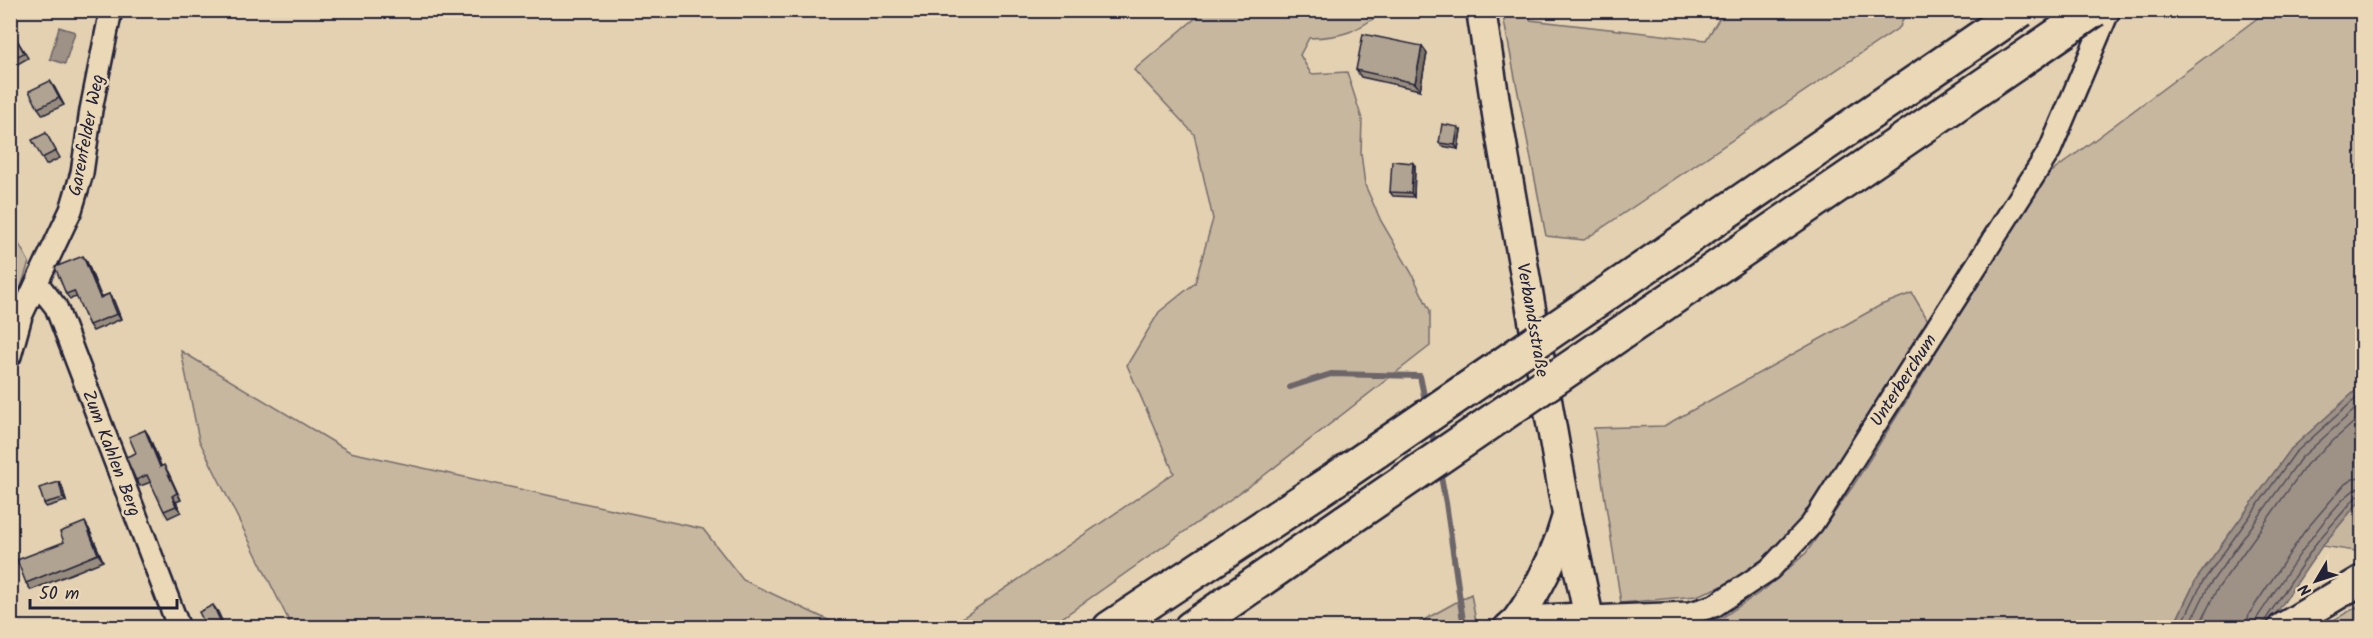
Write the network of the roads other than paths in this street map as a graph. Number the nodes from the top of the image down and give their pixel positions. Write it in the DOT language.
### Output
graph roads {
  1 [pos="111,10"];
  2 [pos="1481,10"];
  3 [pos="2021,10"];
  4 [pos="2094,10"];
  5 [pos="2109,10"];
  6 [pos="37,284"];
  7 [pos="10,356"];
  8 [pos="1567,514"];
  9 [pos="2362,580"];
  10 [pos="1590,622"];
  11 [pos="1512,624"];
  12 [pos="179,627"];
  13 [pos="1110,627"];
  14 [pos="1191,627"];
  15 [pos="2282,627"];
  1 -- 6 [label="street, Garenfelder Weg"];
  2 -- 8 [label="main road, Verbandsstraße"];
  3 -- 13 [label="highway, bridge"];
  4 -- 14 [label="highway, bridge"];
  5 -- 10 [label="street, Unterberchum"];
  6 -- 7 [label="street, Garenfelder Weg"];
  6 -- 12 [label="street, Zum Kahlen Berg"];
  8 -- 10 [label="main road, Verbandsstraße"];
  8 -- 11 [label="main road"];
  9 -- 15 [label="main road"];
  10 -- 11 [label="main road"];
}
